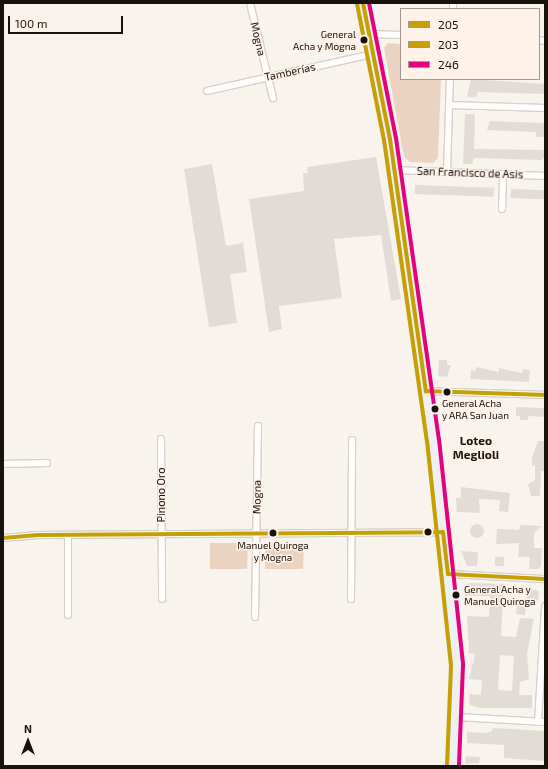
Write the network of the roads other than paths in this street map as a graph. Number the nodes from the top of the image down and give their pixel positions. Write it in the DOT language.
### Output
graph roads {
  1 [pos="250,3"];
  2 [pos="363,3"];
  3 [pos="369,34"];
  4 [pos="400,35"];
  5 [pos="373,54"];
  6 [pos="266,77"];
  7 [pos="450,80"];
  8 [pos="206,90"];
  9 [pos="273,98"];
  10 [pos="449,104"];
  11 [pos="545,108"];
  12 [pos="395,170"];
  13 [pos="447,172"];
  14 [pos="503,174"];
  15 [pos="545,176"];
  16 [pos="502,209"];
  17 [pos="426,391"];
  18 [pos="545,395"];
  19 [pos="258,426"];
  20 [pos="161,439"];
  21 [pos="352,440"];
  22 [pos="47,463"];
  23 [pos="3,464"];
  24 [pos="443,532"];
  25 [pos="351,533"];
  26 [pos="162,534"];
  27 [pos="256,534"];
  28 [pos="68,535"];
  29 [pos="3,538"];
  30 [pos="448,574"];
  31 [pos="545,578"];
  32 [pos="162,599"];
  33 [pos="351,599"];
  34 [pos="545,606"];
  35 [pos="68,615"];
  36 [pos="256,617"];
  37 [pos="457,717"];
  38 [pos="538,722"];
  39 [pos="545,722"];
  40 [pos="453,766"];
  1 -- 6 [label="street, Mogna"];
  2 -- 3 [label="main road"];
  3 -- 4 [label="street"];
  3 -- 5 [label="main road"];
  5 -- 6 [label="street, Tamberías"];
  5 -- 12 [label="main road"];
  6 -- 8 [label="street, Tamberías"];
  6 -- 9 [label="street, Mogna"];
  7 -- 10 [label="street"];
  10 -- 11 [label="street"];
  10 -- 13 [label="street"];
  12 -- 13 [label="street, San Francisco de Asis"];
  12 -- 17 [label="main road"];
  13 -- 14 [label="street, San Francisco de Asis"];
  14 -- 15 [label="street, San Francisco de Asis"];
  14 -- 16 [label="street"];
  17 -- 18 [label="street"];
  17 -- 24 [label="main road"];
  19 -- 27 [label="street, Mogna"];
  20 -- 26 [label="street, Pinono Oro"];
  21 -- 25 [label="street"];
  22 -- 23 [label="street"];
  24 -- 25 [label="street"];
  24 -- 30 [label="main road"];
  25 -- 27 [label="street"];
  25 -- 33 [label="street"];
  26 -- 27 [label="street"];
  26 -- 28 [label="street"];
  26 -- 32 [label="street, Pinono Oro"];
  27 -- 36 [label="street, Mogna"];
  28 -- 29 [label="street"];
  28 -- 35 [label="street"];
  30 -- 31 [label="street"];
  30 -- 37 [label="main road"];
  34 -- 38 [label="street"];
  37 -- 38 [label="street"];
  37 -- 40 [label="main road"];
  38 -- 39 [label="street"];
}
